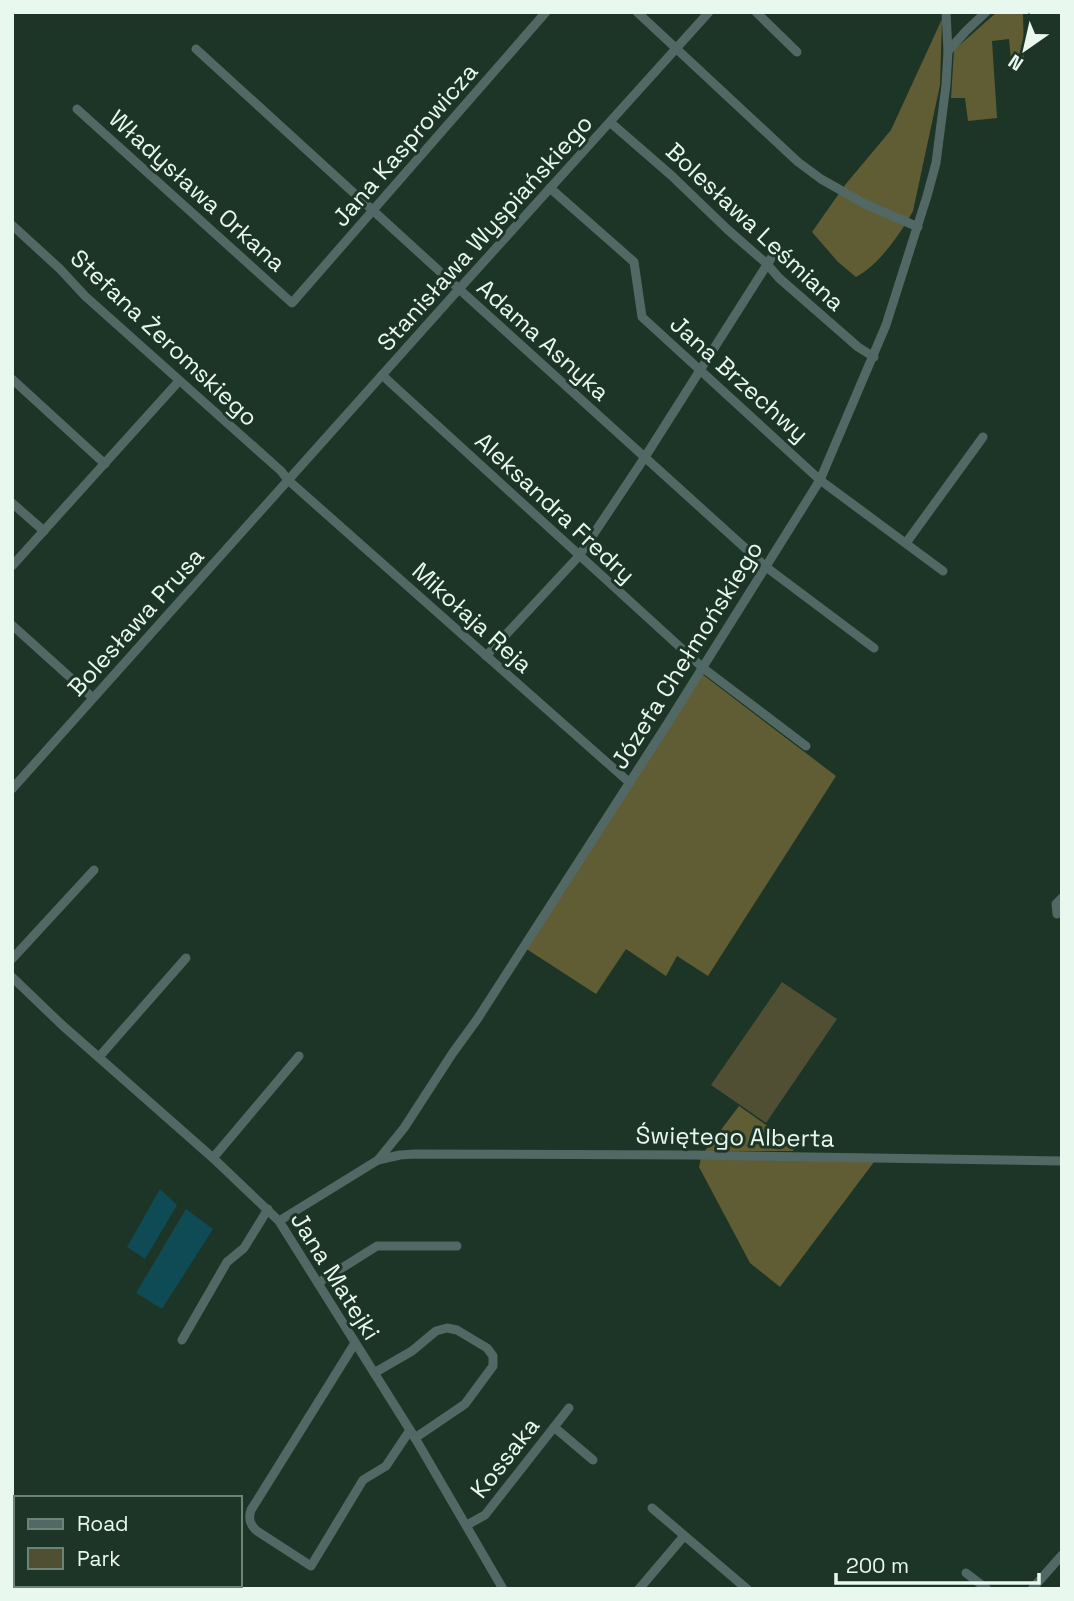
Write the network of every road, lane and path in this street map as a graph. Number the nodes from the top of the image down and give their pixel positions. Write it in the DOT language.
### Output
graph roads {
  1 [pos="546,12"];
  2 [pos="637,12"];
  3 [pos="709,12"];
  4 [pos="756,12"];
  5 [pos="946,12"];
  6 [pos="986,12"];
  7 [pos="676,48"];
  8 [pos="196,49"];
  9 [pos="948,51"];
  10 [pos="797,52"];
  11 [pos="76,109"];
  12 [pos="611,123"];
  13 [pos="550,188"];
  14 [pos="373,211"];
  15 [pos="12,225"];
  16 [pos="918,228"];
  17 [pos="775,252"];
  18 [pos="767,264"];
  19 [pos="459,289"];
  20 [pos="292,303"];
  21 [pos="874,357"];
  22 [pos="700,370"];
  23 [pos="383,375"];
  24 [pos="12,379"];
  25 [pos="180,381"];
  26 [pos="983,437"];
  27 [pos="645,457"];
  28 [pos="105,464"];
  29 [pos="288,480"];
  30 [pos="820,480"];
  31 [pos="12,503"];
  32 [pos="44,531"];
  33 [pos="906,543"];
  34 [pos="579,556"];
  35 [pos="12,566"];
  36 [pos="766,566"];
  37 [pos="943,570"];
  38 [pos="12,625"];
  39 [pos="874,648"];
  40 [pos="486,656"];
  41 [pos="703,668"];
  42 [pos="93,698"];
  43 [pos="806,746"];
  44 [pos="629,783"];
  45 [pos="12,789"];
  46 [pos="94,870"];
  47 [pos="1062,898"];
  48 [pos="1057,914"];
  49 [pos="186,958"];
  50 [pos="12,959"];
  51 [pos="12,977"];
  52 [pos="299,1056"];
  53 [pos="99,1057"];
  54 [pos="397,1136"];
  55 [pos="408,1154"];
  56 [pos="213,1158"];
  57 [pos="378,1160"];
  58 [pos="1062,1161"];
  59 [pos="268,1209"];
  60 [pos="279,1221"];
  61 [pos="457,1246"];
  62 [pos="318,1283"];
  63 [pos="182,1340"];
  64 [pos="355,1343"];
  65 [pos="374,1373"];
  66 [pos="569,1408"];
  67 [pos="555,1427"];
  68 [pos="412,1434"];
  69 [pos="593,1460"];
  70 [pos="652,1508"];
  71 [pos="467,1525"];
  72 [pos="684,1536"];
  73 [pos="1062,1555"];
  74 [pos="966,1573"];
  75 [pos="503,1588"];
  76 [pos="639,1589"];
  77 [pos="747,1589"];
  78 [pos="987,1589"];
  79 [pos="1032,1589"];
  1 -- 14 [label="street, Jana Kasprowicza"];
  2 -- 7 [label="street"];
  3 -- 7 [label="street, Stanisława Wyspiańskiego"];
  4 -- 10 [label="street"];
  5 -- 9 [label="street, Józefa Chełmońskiego"];
  6 -- 9 [label="street"];
  7 -- 12 [label="street, Stanisława Wyspiańskiego"];
  7 -- 16 [label="street"];
  8 -- 14 [label="street, Adama Asnyka"];
  9 -- 16 [label="street, Józefa Chełmońskiego"];
  11 -- 20 [label="street, Władysława Orkana"];
  12 -- 13 [label="street, Stanisława Wyspiańskiego"];
  12 -- 18 [label="street, Bolesława Leśmiana"];
  13 -- 19 [label="street, Stanisława Wyspiańskiego"];
  13 -- 22 [label="street, Jana Brzechwy"];
  14 -- 19 [label="street, Adama Asnyka"];
  14 -- 20 [label="street, Jana Kasprowicza"];
  15 -- 25 [label="street, Stefana Żeromskiego"];
  16 -- 21 [label="street, Józefa Chełmońskiego"];
  17 -- 18 [label="street"];
  18 -- 21 [label="street, Bolesława Leśmiana"];
  18 -- 22 [label="street"];
  19 -- 23 [label="street, Stanisława Wyspiańskiego"];
  19 -- 27 [label="street, Adama Asnyka"];
  21 -- 30 [label="street, Józefa Chełmońskiego"];
  22 -- 27 [label="street"];
  22 -- 30 [label="street, Jana Brzechwy"];
  23 -- 29 [label="street, Stanisława Wyspiańskiego"];
  23 -- 34 [label="street, Aleksandra Fredry"];
  24 -- 28 [label="street"];
  25 -- 28 [label="street"];
  25 -- 29 [label="street, Stefana Żeromskiego"];
  26 -- 33 [label="street"];
  27 -- 34 [label="street"];
  27 -- 36 [label="street, Adama Asnyka"];
  28 -- 32 [label="street"];
  29 -- 40 [label="street, Mikołaja Reja"];
  29 -- 42 [label="street, Bolesława Prusa"];
  30 -- 33 [label="street, Jana Brzechwy"];
  30 -- 36 [label="street, Józefa Chełmońskiego"];
  31 -- 32 [label="street"];
  32 -- 35 [label="street"];
  33 -- 37 [label="street, Jana Brzechwy"];
  34 -- 40 [label="street"];
  34 -- 41 [label="street, Aleksandra Fredry"];
  36 -- 39 [label="street, Adama Asnyka"];
  36 -- 41 [label="street, Józefa Chełmońskiego"];
  38 -- 42 [label="street"];
  40 -- 44 [label="street, Mikołaja Reja"];
  41 -- 43 [label="street, Aleksandra Fredry"];
  41 -- 44 [label="street, Józefa Chełmońskiego"];
  42 -- 45 [label="street, Bolesława Prusa"];
  44 -- 54 [label="street, Józefa Chełmońskiego"];
  46 -- 50 [label="street"];
  47 -- 48 [label="street"];
  49 -- 53 [label="street"];
  51 -- 53 [label="street, Jana Matejki"];
  52 -- 56 [label="street"];
  53 -- 56 [label="street, Jana Matejki"];
  54 -- 55 [label="street"];
  54 -- 57 [label="street, Józefa Chełmońskiego"];
  55 -- 57 [label="street, Świętego Alberta"];
  55 -- 58 [label="street, Świętego Alberta"];
  56 -- 59 [label="street, Jana Matejki"];
  57 -- 60 [label="street, Józefa Chełmońskiego"];
  59 -- 60 [label="street, Jana Matejki"];
  59 -- 63 [label="street"];
  60 -- 62 [label="street, Jana Matejki"];
  61 -- 62 [label="street"];
  62 -- 64 [label="street, Jana Matejki"];
  64 -- 65 [label="street, Jana Matejki"];
  64 -- 68 [label="street"];
  65 -- 68 [label="street, Jana Matejki"];
  65 -- 68 [label="street"];
  66 -- 67 [label="street, Kossaka"];
  67 -- 69 [label="street"];
  67 -- 71 [label="street, Kossaka"];
  68 -- 71 [label="street, Jana Matejki"];
  70 -- 72 [label="street"];
  71 -- 75 [label="street, Jana Matejki"];
  72 -- 76 [label="street"];
  72 -- 77 [label="street"];
  73 -- 79 [label="street"];
  74 -- 78 [label="street"];
}
